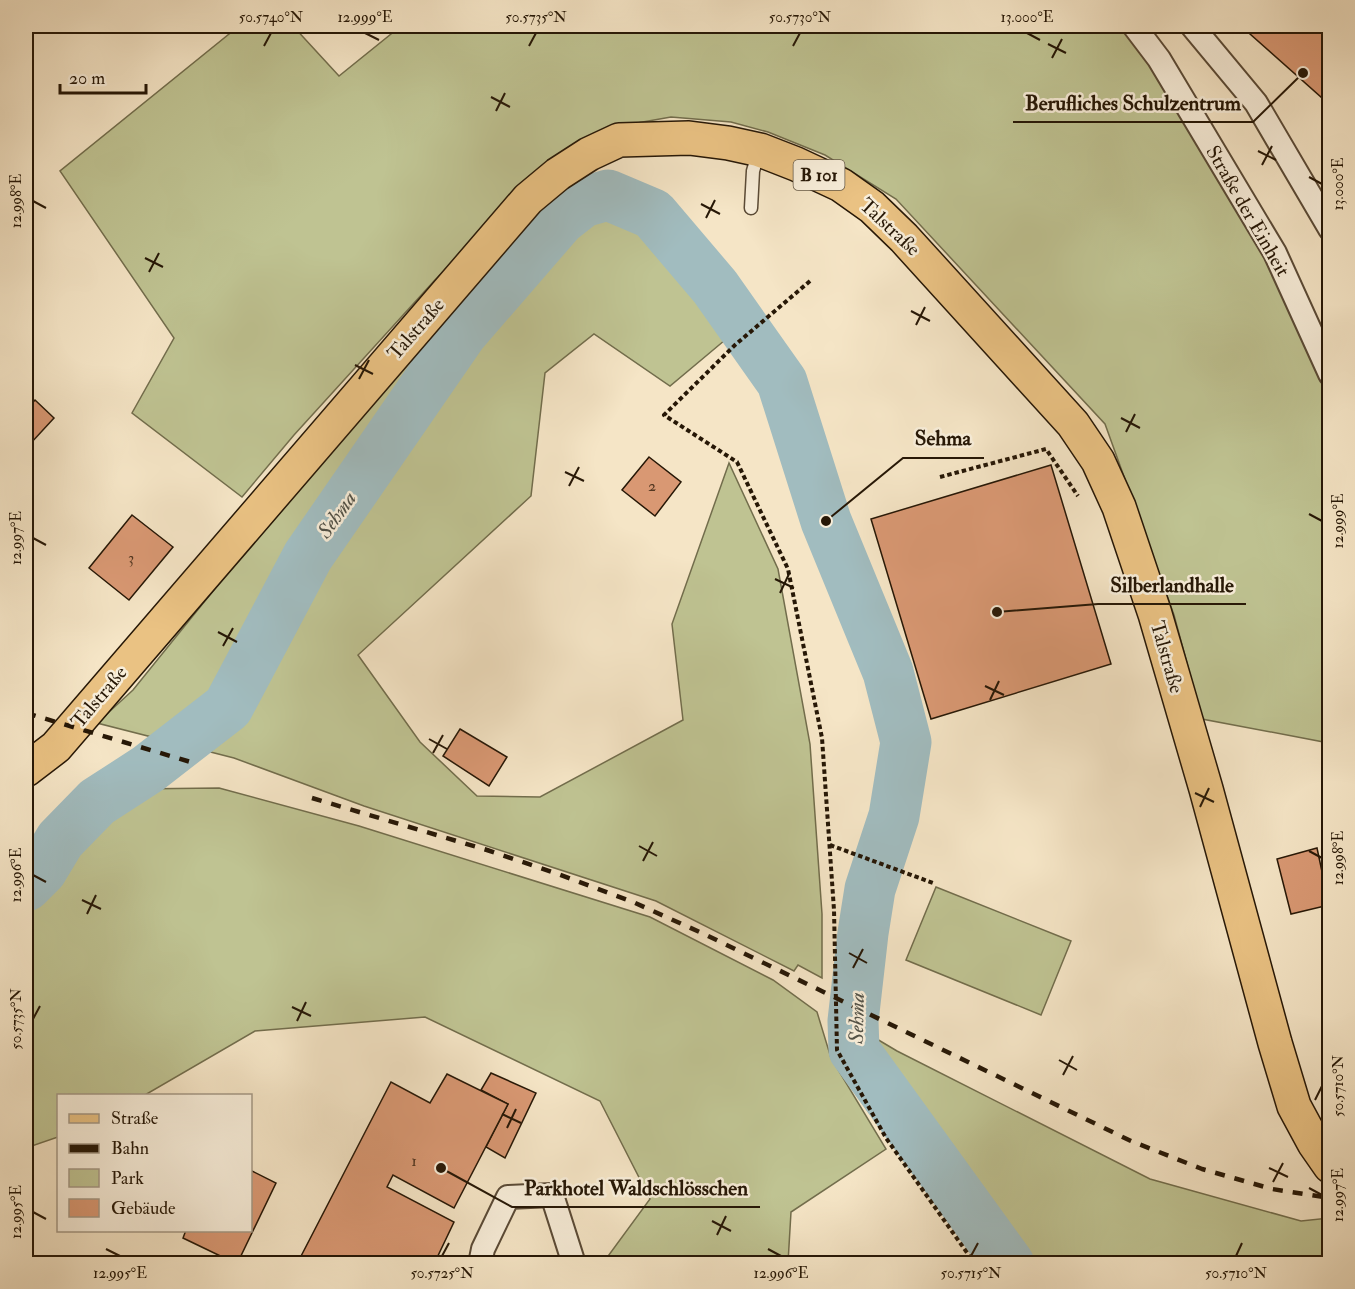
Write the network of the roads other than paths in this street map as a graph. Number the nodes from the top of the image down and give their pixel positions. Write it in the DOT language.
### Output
graph roads {
  1 [pos="1134,26"];
  2 [pos="1192,26"];
  3 [pos="760,150"];
  4 [pos="752,208"];
  5 [pos="1329,229"];
  6 [pos="1329,374"];
  7 [pos="26,770"];
  8 [pos="1329,1166"];
  9 [pos="480,1263"];
  10 [pos="574,1263"];
  1 -- 6 [label="street, Straße der Einheit"];
  2 -- 5 [label="street"];
  3 -- 4 [label="lane"];
  3 -- 7 [label="main road, Talstraße / B 101"];
  3 -- 8 [label="main road, Talstraße / B 101"];
  9 -- 10 [label="street"];
}
